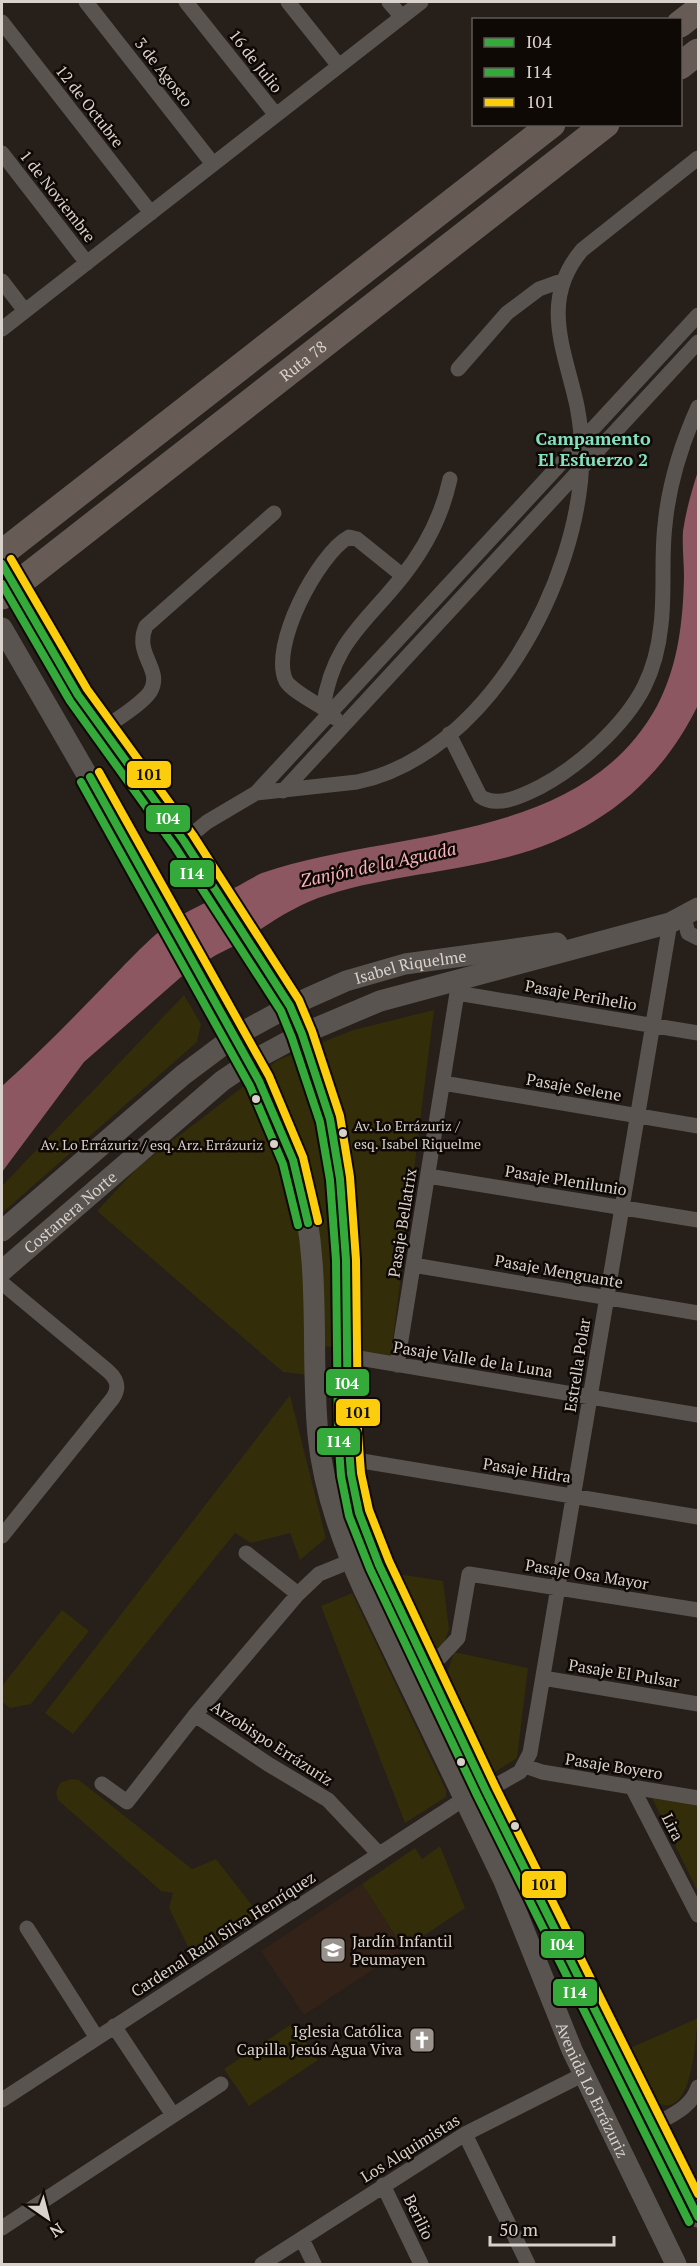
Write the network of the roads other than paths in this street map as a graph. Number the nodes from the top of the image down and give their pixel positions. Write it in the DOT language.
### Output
graph roads {
  1 [pos="86,2"];
  2 [pos="186,2"];
  3 [pos="288,2"];
  4 [pos="389,2"];
  5 [pos="421,2"];
  6 [pos="699,10"];
  7 [pos="402,17"];
  8 [pos="2,22"];
  9 [pos="682,23"];
  10 [pos="699,52"];
  11 [pos="682,65"];
  12 [pos="339,66"];
  13 [pos="276,115"];
  14 [pos="549,126"];
  15 [pos="603,126"];
  16 [pos="2,153"];
  17 [pos="699,158"];
  18 [pos="213,164"];
  19 [pos="150,213"];
  20 [pos="87,262"];
  21 [pos="564,280"];
  22 [pos="2,281"];
  23 [pos="25,311"];
  24 [pos="699,315"];
  25 [pos="2,329"];
  26 [pos="699,342"];
  27 [pos="458,369"];
  28 [pos="699,407"];
  29 [pos="582,442"];
  30 [pos="581,470"];
  31 [pos="450,479"];
  32 [pos="274,513"];
  33 [pos="2,553"];
  34 [pos="2,564"];
  35 [pos="403,576"];
  36 [pos="2,596"];
  37 [pos="2,628"];
  38 [pos="327,711"];
  39 [pos="344,725"];
  40 [pos="102,730"];
  41 [pos="449,734"];
  42 [pos="282,791"];
  43 [pos="256,793"];
  44 [pos="184,841"];
  45 [pos="684,916"];
  46 [pos="699,938"];
  47 [pos="597,942"];
  48 [pos="456,987"];
  49 [pos="290,1006"];
  50 [pos="652,1026"];
  51 [pos="699,1033"];
  52 [pos="302,1034"];
  53 [pos="235,1036"];
  54 [pos="250,1062"];
  55 [pos="443,1083"];
  56 [pos="637,1116"];
  57 [pos="699,1126"];
  58 [pos="428,1176"];
  59 [pos="622,1207"];
  60 [pos="699,1220"];
  61 [pos="2,1231"];
  62 [pos="413,1265"];
  63 [pos="2,1271"];
  64 [pos="2,1283"];
  65 [pos="607,1298"];
  66 [pos="699,1313"];
  67 [pos="347,1356"];
  68 [pos="397,1365"];
  69 [pos="590,1397"];
  70 [pos="699,1415"];
  71 [pos="350,1459"];
  72 [pos="574,1496"];
  73 [pos="699,1517"];
  74 [pos="2,1536"];
  75 [pos="246,1553"];
  76 [pos="351,1561"];
  77 [pos="558,1587"];
  78 [pos="298,1594"];
  79 [pos="699,1610"];
  80 [pos="429,1670"];
  81 [pos="543,1678"];
  82 [pos="699,1704"];
  83 [pos="195,1715"];
  84 [pos="525,1766"];
  85 [pos="102,1784"];
  86 [pos="632,1787"];
  87 [pos="486,1791"];
  88 [pos="699,1798"];
  89 [pos="464,1799"];
  90 [pos="378,1854"];
  91 [pos="699,1915"];
  92 [pos="27,1928"];
  93 [pos="114,2026"];
  94 [pos="97,2038"];
  95 [pos="584,2074"];
  96 [pos="221,2084"];
  97 [pos="699,2087"];
  98 [pos="2,2100"];
  99 [pos="173,2115"];
  100 [pos="654,2125"];
  101 [pos="465,2134"];
  102 [pos="383,2185"];
  103 [pos="699,2217"];
  104 [pos="2,2228"];
  105 [pos="302,2239"];
  106 [pos="262,2265"];
  107 [pos="314,2265"];
  108 [pos="421,2265"];
  109 [pos="528,2265"];
  110 [pos="676,2265"];
  1 -- 18 [label="street, 3 de Agosto"];
  2 -- 13 [label="street, 16 de Julio"];
  3 -- 12 [label="street"];
  4 -- 7 [label="street"];
  5 -- 7 [label="street"];
  6 -- 9 [label="highway"];
  7 -- 12 [label="street"];
  8 -- 19 [label="street, 12 de Octubre"];
  10 -- 11 [label="highway"];
  12 -- 13 [label="street"];
  13 -- 18 [label="street"];
  14 -- 33 [label="highway, Ruta 78"];
  15 -- 36 [label="highway, Ruta 78"];
  16 -- 20 [label="street, 1 de Noviembre"];
  17 -- 21 [label="street"];
  18 -- 19 [label="street"];
  19 -- 20 [label="street"];
  20 -- 23 [label="street"];
  21 -- 27 [label="street"];
  21 -- 29 [label="street"];
  22 -- 23 [label="street"];
  23 -- 25 [label="street"];
  24 -- 29 [label="street"];
  26 -- 30 [label="street"];
  28 -- 41 [label="street"];
  29 -- 30 [label="street"];
  29 -- 38 [label="street"];
  30 -- 39 [label="street"];
  30 -- 41 [label="street"];
  31 -- 35 [label="street"];
  32 -- 40 [label="street"];
  34 -- 40 [label="main road"];
  35 -- 38 [label="street"];
  35 -- 38 [label="street"];
  37 -- 53 [label="main road, Avenida Lo Errázuriz"];
  38 -- 39 [label="street"];
  38 -- 43 [label="street"];
  39 -- 42 [label="street"];
  40 -- 44 [label="main road"];
  41 -- 42 [label="street"];
  42 -- 43 [label="street"];
  43 -- 44 [label="street"];
  44 -- 49 [label="main road"];
  45 -- 46 [label="street"];
  45 -- 47 [label="main road, Isabel Riquelme"];
  45 -- 50 [label="street, Estrella Polar"];
  47 -- 48 [label="main road, Isabel Riquelme"];
  47 -- 49 [label="main road, Isabel Riquelme"];
  48 -- 50 [label="street, Pasaje Perihelio"];
  48 -- 52 [label="main road, Isabel Riquelme"];
  48 -- 55 [label="street, Pasaje Bellatrix"];
  49 -- 52 [label="main road"];
  49 -- 53 [label="main road, Isabel Riquelme"];
  50 -- 51 [label="street, Pasaje Perihelio"];
  50 -- 56 [label="street, Estrella Polar"];
  52 -- 54 [label="main road, Isabel Riquelme"];
  52 -- 67 [label="main road"];
  53 -- 54 [label="main road, Avenida Lo Errázuriz"];
  53 -- 61 [label="main road, Costanera Norte"];
  54 -- 63 [label="main road, Costanera Norte"];
  54 -- 76 [label="main road, Avenida Lo Errázuriz"];
  55 -- 56 [label="street, Pasaje Selene"];
  55 -- 58 [label="street, Pasaje Bellatrix"];
  56 -- 57 [label="street, Pasaje Selene"];
  56 -- 59 [label="street, Estrella Polar"];
  58 -- 59 [label="street, Pasaje Plenilunio"];
  58 -- 62 [label="street, Pasaje Bellatrix"];
  59 -- 60 [label="street, Pasaje Plenilunio"];
  59 -- 65 [label="street, Estrella Polar"];
  62 -- 65 [label="street, Pasaje Menguante"];
  62 -- 68 [label="street, Pasaje Bellatrix"];
  64 -- 74 [label="street"];
  65 -- 66 [label="street, Pasaje Menguante"];
  65 -- 69 [label="street, Estrella Polar"];
  67 -- 68 [label="street, Pasaje Valle de la Luna"];
  67 -- 71 [label="main road"];
  68 -- 69 [label="street, Pasaje Valle de la Luna"];
  69 -- 70 [label="street, Pasaje Valle de la Luna"];
  69 -- 72 [label="street, Estrella Polar"];
  71 -- 72 [label="street, Pasaje Hidra"];
  71 -- 80 [label="main road"];
  72 -- 73 [label="street, Pasaje Hidra"];
  72 -- 77 [label="street, Estrella Polar"];
  75 -- 78 [label="street"];
  76 -- 78 [label="street, Arzobispo Errázuriz"];
  76 -- 89 [label="main road, Avenida Lo Errázuriz"];
  77 -- 79 [label="street, Pasaje Osa Mayor"];
  77 -- 80 [label="street, Pasaje Osa Mayor"];
  77 -- 81 [label="street, Estrella Polar"];
  78 -- 83 [label="street, Arzobispo Errázuriz"];
  80 -- 87 [label="main road"];
  81 -- 82 [label="street, Pasaje El Pulsar"];
  81 -- 84 [label="street, Estrella Polar"];
  83 -- 85 [label="street, Arzobispo Errázuriz"];
  83 -- 90 [label="street, Arzobispo Errázuriz"];
  84 -- 86 [label="street, Pasaje Boyero"];
  84 -- 87 [label="street"];
  86 -- 88 [label="street, Pasaje Boyero"];
  86 -- 91 [label="street, Lira"];
  87 -- 100 [label="main road"];
  89 -- 90 [label="street, Cardenal Raúl Silva Henríquez"];
  89 -- 95 [label="main road, Avenida Lo Errázuriz"];
  90 -- 93 [label="street, Cardenal Raúl Silva Henríquez"];
  92 -- 94 [label="street"];
  93 -- 94 [label="street, Cardenal Raúl Silva Henríquez"];
  93 -- 99 [label="street"];
  94 -- 98 [label="street, Cardenal Raúl Silva Henríquez"];
  95 -- 101 [label="street, Los Alquimistas"];
  95 -- 110 [label="main road, Avenida Lo Errázuriz"];
  96 -- 99 [label="street"];
  97 -- 100 [label="street"];
  99 -- 104 [label="street"];
  100 -- 103 [label="main road"];
  101 -- 102 [label="street, Los Alquimistas"];
  101 -- 109 [label="street"];
  102 -- 105 [label="street, Los Alquimistas"];
  102 -- 108 [label="street, Berilio"];
  105 -- 106 [label="street, Los Alquimistas"];
  105 -- 107 [label="street"];
}
